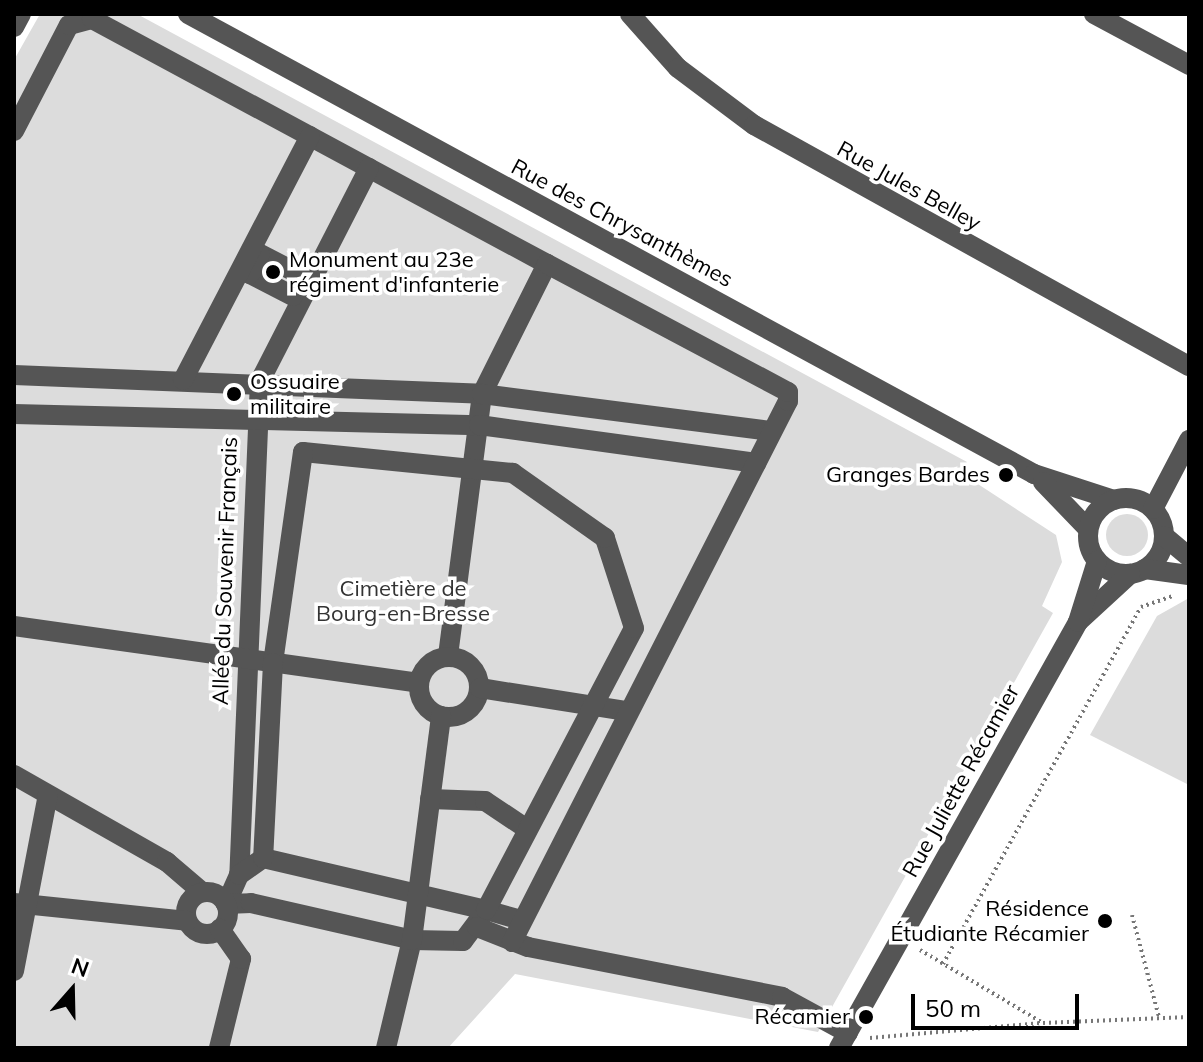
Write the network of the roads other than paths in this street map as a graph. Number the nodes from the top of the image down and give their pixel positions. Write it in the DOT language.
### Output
graph roads {
  1 [pos="21,14"];
  2 [pos="188,14"];
  3 [pos="630,14"];
  4 [pos="1094,14"];
  5 [pos="14,27"];
  6 [pos="1189,65"];
  7 [pos="14,131"];
  8 [pos="310,136"];
  9 [pos="369,168"];
  10 [pos="547,264"];
  11 [pos="1189,366"];
  12 [pos="14,375"];
  13 [pos="183,380"];
  14 [pos="260,381"];
  15 [pos="482,394"];
  16 [pos="14,414"];
  17 [pos="254,416"];
  18 [pos="479,425"];
  19 [pos="772,431"];
  20 [pos="1189,440"];
  21 [pos="756,463"];
  22 [pos="474,466"];
  23 [pos="1034,474"];
  24 [pos="1114,500"];
  25 [pos="1153,509"];
  26 [pos="1088,529"];
  27 [pos="1164,536"];
  28 [pos="1189,557"];
  29 [pos="1097,561"];
  30 [pos="1138,572"];
  31 [pos="1189,575"];
  32 [pos="1078,622"];
  33 [pos="14,626"];
  34 [pos="448,657"];
  35 [pos="246,659"];
  36 [pos="273,663"];
  37 [pos="419,683"];
  38 [pos="480,688"];
  39 [pos="595,704"];
  40 [pos="625,711"];
  41 [pos="441,716"];
  42 [pos="14,775"];
  43 [pos="48,795"];
  44 [pos="430,799"];
  45 [pos="527,829"];
  46 [pos="263,858"];
  47 [pos="239,875"];
  48 [pos="418,891"];
  49 [pos="202,892"];
  50 [pos="20,904"];
  51 [pos="226,904"];
  52 [pos="482,919"];
  53 [pos="522,920"];
  54 [pos="187,921"];
  55 [pos="220,929"];
  56 [pos="412,940"];
  57 [pos="512,942"];
  58 [pos="14,971"];
  59 [pos="843,1040"];
  60 [pos="219,1048"];
  61 [pos="386,1048"];
  1 -- 5 [label="street"];
  2 -- 23 [label="street, Rue des Chrysanthèmes"];
  3 -- 11 [label="street, Rue Jules Belley"];
  4 -- 6 [label="street"];
  7 -- 8 [label="street"];
  8 -- 9 [label="street"];
  8 -- 13 [label="street"];
  9 -- 10 [label="street"];
  9 -- 14 [label="street, Allée du Souvenir Français"];
  10 -- 15 [label="street"];
  10 -- 19 [label="street"];
  12 -- 13 [label="street"];
  13 -- 14 [label="street"];
  14 -- 15 [label="street"];
  14 -- 17 [label="street, Allée du Souvenir Français"];
  15 -- 18 [label="street"];
  15 -- 19 [label="street"];
  16 -- 17 [label="street"];
  17 -- 18 [label="street"];
  17 -- 35 [label="street, Allée du Souvenir Français"];
  18 -- 21 [label="street"];
  18 -- 22 [label="street"];
  19 -- 21 [label="street"];
  20 -- 25 [label="street"];
  21 -- 40 [label="street"];
  22 -- 34 [label="street"];
  22 -- 36 [label="street"];
  22 -- 39 [label="street"];
  23 -- 24 [label="street, Rue des Chrysanthèmes"];
  23 -- 26 [label="street, Rue des Chrysanthèmes"];
  24 -- 25 [label="street"];
  24 -- 26 [label="street"];
  25 -- 27 [label="street"];
  26 -- 29 [label="street"];
  27 -- 28 [label="street"];
  27 -- 30 [label="street"];
  29 -- 30 [label="street"];
  29 -- 32 [label="street, Rue Juliette Récamier"];
  30 -- 31 [label="street"];
  30 -- 32 [label="street, Rue Juliette Récamier"];
  32 -- 59 [label="street, Rue Juliette Récamier"];
  33 -- 35 [label="street"];
  34 -- 37 [label="street"];
  34 -- 38 [label="street"];
  35 -- 36 [label="street"];
  35 -- 47 [label="street, Allée du Souvenir Français"];
  36 -- 37 [label="street"];
  36 -- 46 [label="street"];
  37 -- 41 [label="street"];
  38 -- 39 [label="street"];
  38 -- 41 [label="street"];
  39 -- 40 [label="street"];
  39 -- 45 [label="street"];
  40 -- 53 [label="street"];
  41 -- 44 [label="street"];
  42 -- 43 [label="street"];
  43 -- 49 [label="street"];
  43 -- 50 [label="street"];
  44 -- 45 [label="street"];
  44 -- 48 [label="street"];
  45 -- 52 [label="street"];
  46 -- 47 [label="street"];
  46 -- 48 [label="street"];
  47 -- 51 [label="street, Allée du Souvenir Français"];
  48 -- 52 [label="street"];
  48 -- 56 [label="street"];
  49 -- 51 [label="street"];
  49 -- 54 [label="street"];
  50 -- 54 [label="street"];
  50 -- 58 [label="street"];
  51 -- 55 [label="street"];
  51 -- 56 [label="street"];
  52 -- 53 [label="street"];
  52 -- 56 [label="street"];
  52 -- 57 [label="street"];
  53 -- 57 [label="street"];
  54 -- 55 [label="street"];
  55 -- 60 [label="street"];
  56 -- 61 [label="street"];
  57 -- 59 [label="street"];
}
